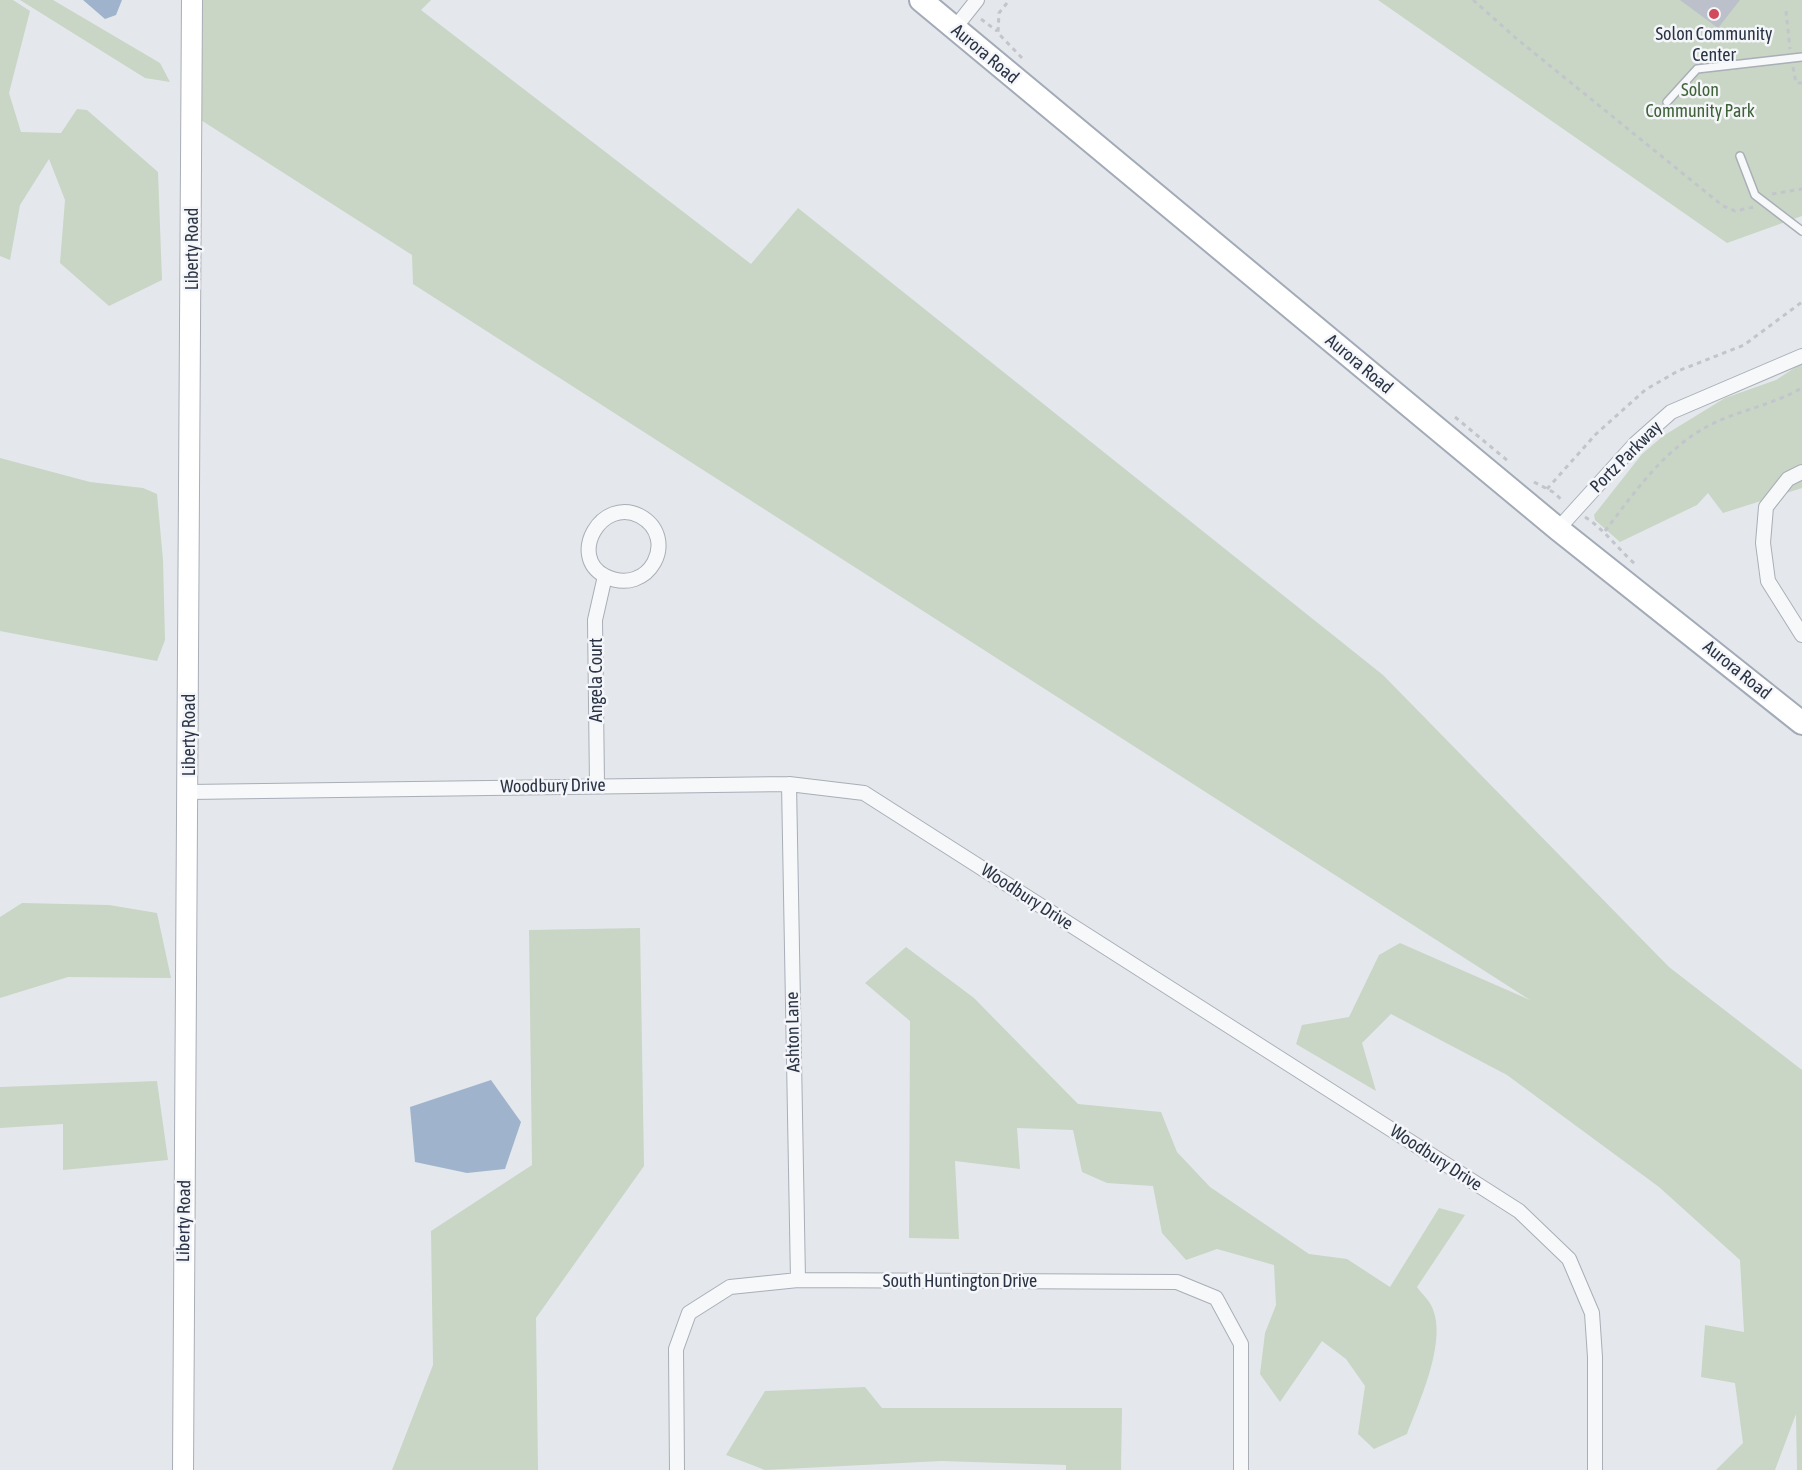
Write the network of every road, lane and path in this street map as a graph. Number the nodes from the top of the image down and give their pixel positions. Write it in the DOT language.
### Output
graph roads {
  1 [pos="192,0"];
  2 [pos="921,0"];
  3 [pos="977,0"];
  4 [pos="1473,0"];
  5 [pos="1785,11"];
  6 [pos="954,29"];
  7 [pos="1790,47"];
  8 [pos="1802,57"];
  9 [pos="1794,71"];
  10 [pos="1802,83"];
  11 [pos="1667,102"];
  12 [pos="1740,156"];
  13 [pos="1802,189"];
  14 [pos="1765,199"];
  15 [pos="1756,206"];
  16 [pos="1802,231"];
  17 [pos="1802,302"];
  18 [pos="1802,356"];
  19 [pos="1802,388"];
  20 [pos="1802,472"];
  21 [pos="1547,489"];
  22 [pos="1598,525"];
  23 [pos="1558,529"];
  24 [pos="605,576"];
  25 [pos="1802,635"];
  26 [pos="1802,723"];
  27 [pos="789,784"];
  28 [pos="597,785"];
  29 [pos="189,792"];
  30 [pos="798,1280"];
  31 [pos="183,1470"];
  32 [pos="677,1470"];
  33 [pos="1241,1470"];
  34 [pos="1595,1470"];
  1 -- 29 [label="street, Liberty Road"];
  2 -- 6 [label="main road, Aurora Road"];
  3 -- 6 [label="street"];
  4 -- 15 [label="path"];
  5 -- 7 [label="path"];
  6 -- 23 [label="main road, Aurora Road"];
  8 -- 11 [label="lane"];
  9 -- 10 [label="path"];
  12 -- 16 [label="lane"];
  13 -- 14 [label="path"];
  17 -- 21 [label="path"];
  18 -- 23 [label="street, Portz Parkway"];
  19 -- 22 [label="path"];
  20 -- 25 [label="street"];
  23 -- 26 [label="main road, Aurora Road"];
  24 -- 24 [label="street"];
  24 -- 28 [label="street, Angela Court"];
  27 -- 28 [label="street, Woodbury Drive"];
  27 -- 30 [label="street, Ashton Lane"];
  27 -- 34 [label="street, Woodbury Drive"];
  28 -- 29 [label="street, Woodbury Drive"];
  29 -- 31 [label="street, Liberty Road"];
  30 -- 32 [label="street, South Huntington Drive"];
  30 -- 33 [label="street, South Huntington Drive"];
}
